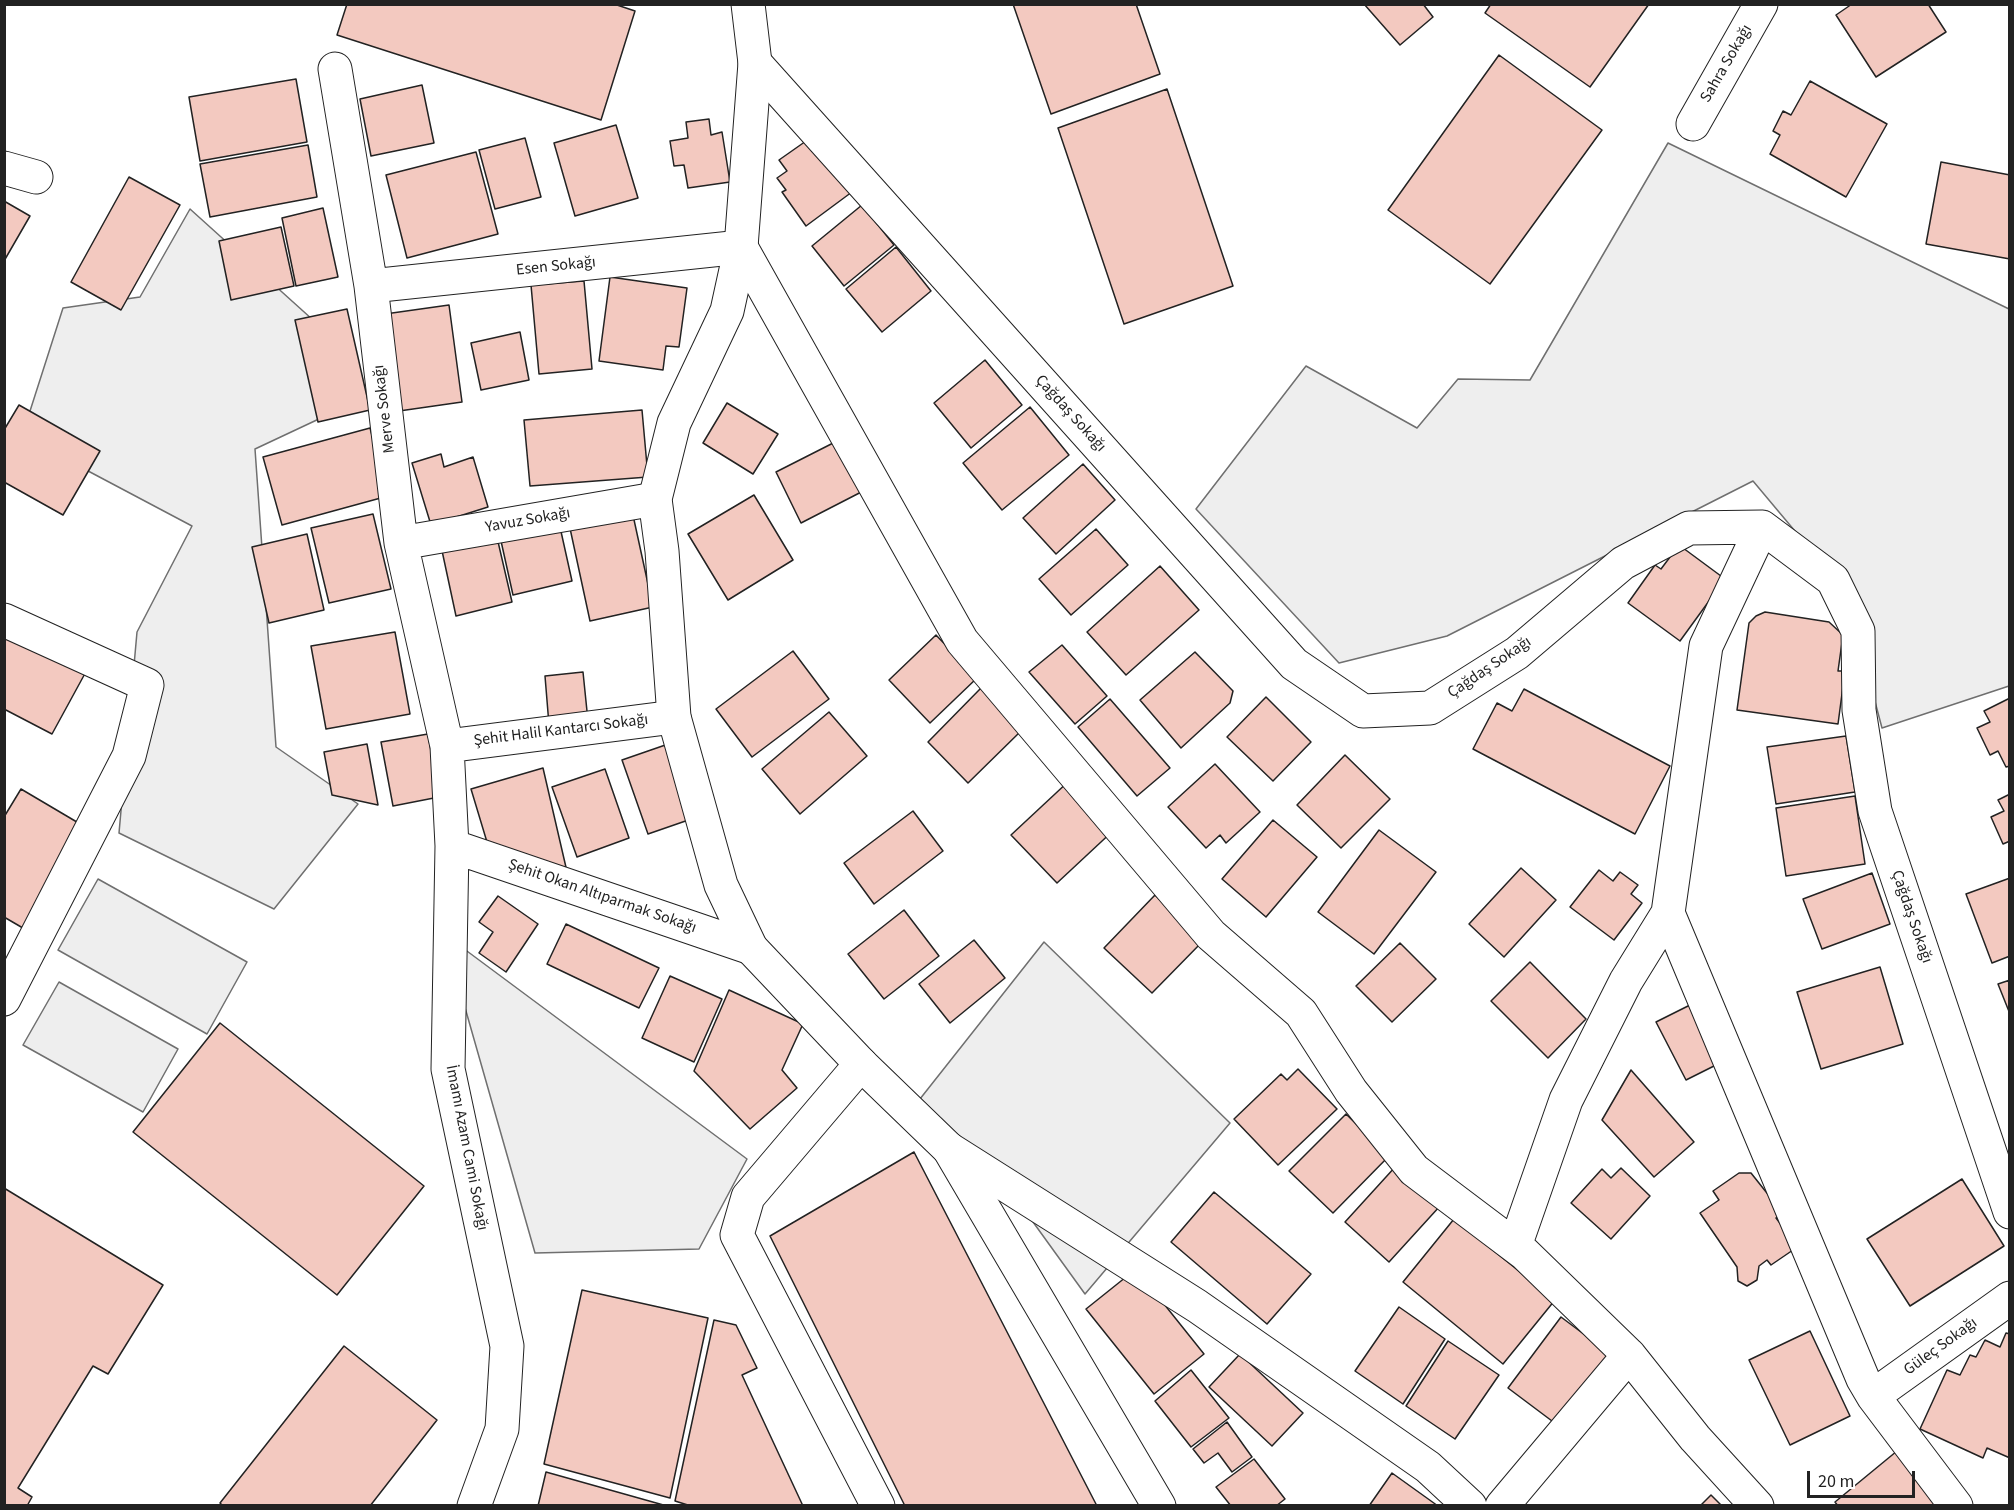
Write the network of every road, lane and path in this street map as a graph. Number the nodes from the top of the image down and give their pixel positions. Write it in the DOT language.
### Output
graph roads {
  1 [pos="748,4"];
  2 [pos="1761,4"];
  3 [pos="755,63"];
  4 [pos="335,69"];
  5 [pos="1693,124"];
  6 [pos="4,168"];
  7 [pos="36,177"];
  8 [pos="741,247"];
  9 [pos="371,286"];
  10 [pos="655,499"];
  11 [pos="1762,527"];
  12 [pos="401,543"];
  13 [pos="4,620"];
  14 [pos="674,717"];
  15 [pos="447,746"];
  16 [pos="452,846"];
  17 [pos="1668,913"];
  18 [pos="752,948"];
  19 [pos="4,999"];
  20 [pos="861,1064"];
  21 [pos="949,1149"];
  22 [pos="2010,1212"];
  23 [pos="1515,1246"];
  24 [pos="2010,1298"];
  25 [pos="1629,1355"];
  26 [pos="1873,1396"];
  27 [pos="474,1506"];
  28 [pos="878,1506"];
  29 [pos="1159,1506"];
  30 [pos="1470,1506"];
  31 [pos="1502,1506"];
  32 [pos="1757,1506"];
  33 [pos="1956,1506"];
  1 -- 3 [label="street"];
  2 -- 5 [label="street, Sahra Sokağı"];
  3 -- 8 [label="street"];
  3 -- 11 [label="street, Çağdaş Sokağı"];
  4 -- 9 [label="street, Merve Sokağı"];
  6 -- 7 [label="street"];
  8 -- 9 [label="street, Esen Sokağı"];
  8 -- 10 [label="street"];
  8 -- 23 [label="street"];
  9 -- 12 [label="street, Merve Sokağı"];
  10 -- 12 [label="street, Yavuz Sokağı"];
  10 -- 14 [label="street"];
  11 -- 17 [label="street"];
  11 -- 22 [label="street, Çağdaş Sokağı"];
  12 -- 15 [label="street, Merve Sokağı"];
  13 -- 19 [label="street"];
  14 -- 15 [label="street, Şehit Halil Kantarcı Sokağı"];
  14 -- 18 [label="street"];
  15 -- 16 [label="street, İmamı Azam Cami Sokağı"];
  16 -- 18 [label="street, Şehit Okan Altıparmak Sokağı"];
  16 -- 27 [label="street, İmamı Azam Cami Sokağı"];
  17 -- 23 [label="street"];
  17 -- 26 [label="street"];
  18 -- 20 [label="street"];
  20 -- 21 [label="street"];
  20 -- 28 [label="street"];
  21 -- 29 [label="street"];
  21 -- 30 [label="street"];
  23 -- 25 [label="street"];
  24 -- 26 [label="street, Güleç Sokağı"];
  25 -- 31 [label="street"];
  25 -- 32 [label="street"];
  26 -- 33 [label="street"];
}
